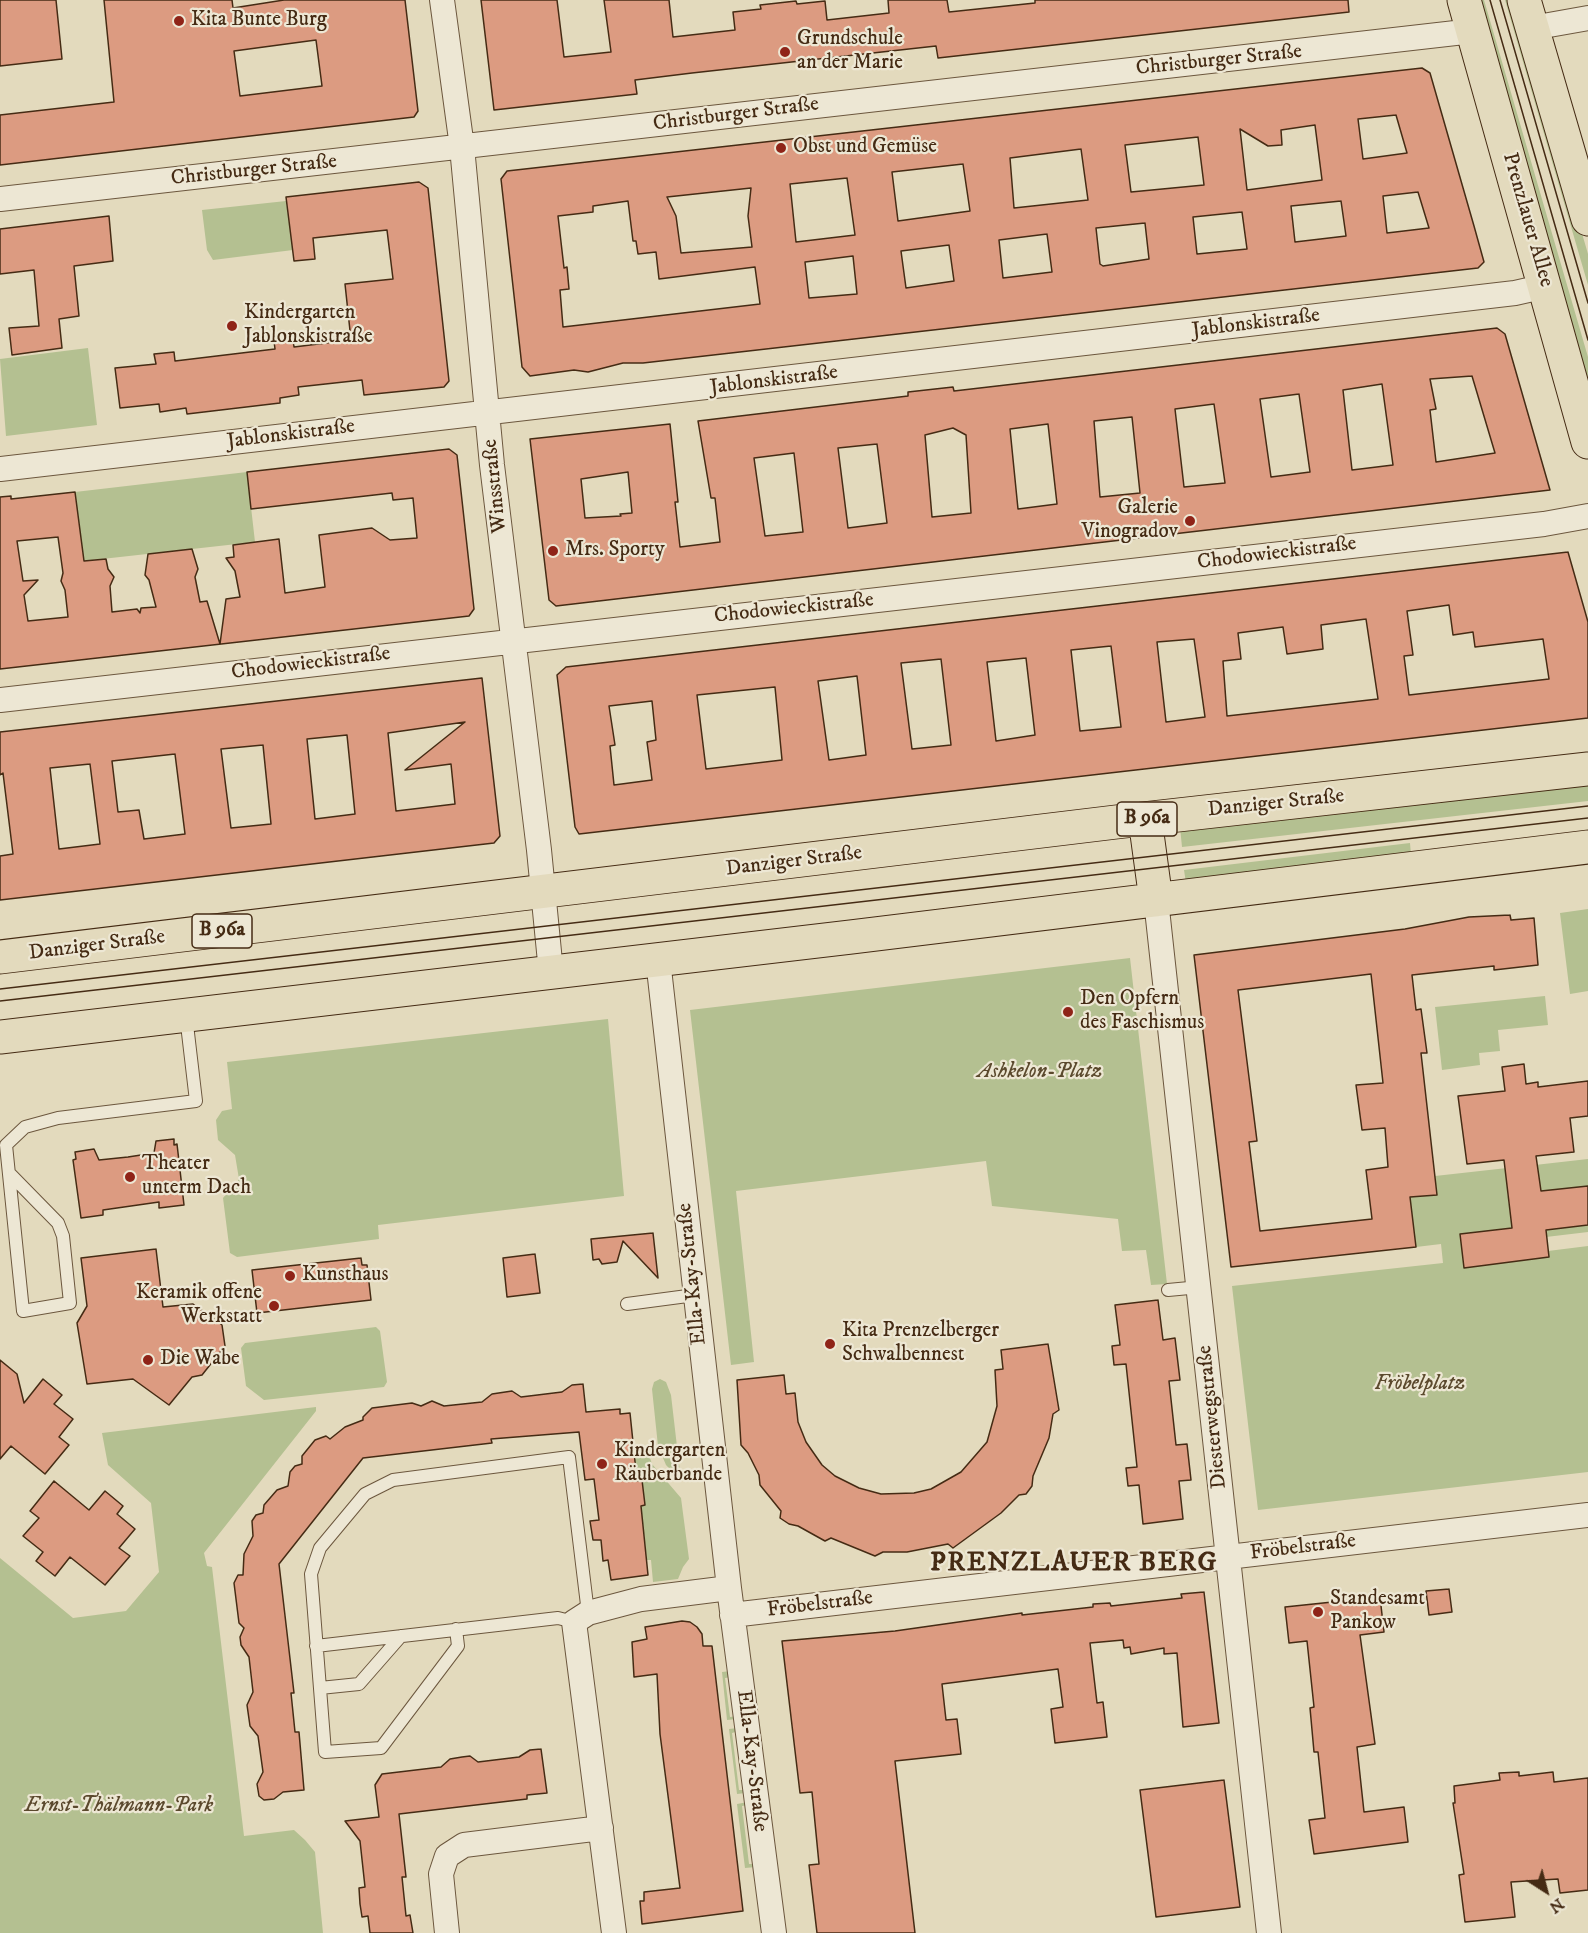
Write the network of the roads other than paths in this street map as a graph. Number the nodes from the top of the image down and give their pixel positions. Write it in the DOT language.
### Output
graph roads {
  1 [pos="442,0"];
  2 [pos="1464,0"];
  3 [pos="1528,14"];
  4 [pos="1588,18"];
  5 [pos="1473,32"];
  6 [pos="462,147"];
  7 [pos="0,199"];
  8 [pos="1588,219"];
  9 [pos="1546,286"];
  10 [pos="489,414"];
  11 [pos="1588,442"];
  12 [pos="0,469"];
  13 [pos="1588,516"];
  14 [pos="513,641"];
  15 [pos="0,700"];
  16 [pos="1588,770"];
  17 [pos="1145,819"];
  18 [pos="1588,847"];
  19 [pos="544,893"];
  20 [pos="1156,900"];
  21 [pos="0,957"];
  22 [pos="658,960"];
  23 [pos="551,972"];
  24 [pos="185,1015"];
  25 [pos="0,1037"];
  26 [pos="10,1174"];
  27 [pos="1200,1287"];
  28 [pos="1168,1290"];
  29 [pos="695,1295"];
  30 [pos="627,1304"];
  31 [pos="1588,1515"];
  32 [pos="1227,1556"];
  33 [pos="729,1588"];
  34 [pos="732,1615"];
  35 [pos="581,1617"];
  36 [pos="456,1629"];
  37 [pos="401,1636"];
  38 [pos="316,1646"];
  39 [pos="320,1688"];
  40 [pos="601,1828"];
  41 [pos="447,1933"];
  42 [pos="614,1933"];
  43 [pos="774,1933"];
  44 [pos="1269,1933"];
  1 -- 6 [label="street, Winsstraße"];
  2 -- 5 [label="main road, Prenzlauer Allee"];
  3 -- 4 [label="street"];
  3 -- 8 [label="main road"];
  5 -- 6 [label="street, Christburger Straße"];
  5 -- 9 [label="main road, Prenzlauer Allee"];
  6 -- 7 [label="street, Christburger Straße"];
  6 -- 10 [label="street, Winsstraße"];
  9 -- 10 [label="street, Jablonskistraße"];
  9 -- 11 [label="main road, Prenzlauer Allee"];
  10 -- 12 [label="street, Jablonskistraße"];
  10 -- 14 [label="street, Winsstraße"];
  13 -- 14 [label="street, Chodowieckistraße"];
  14 -- 15 [label="street, Chodowieckistraße"];
  14 -- 19 [label="street, Winsstraße"];
  16 -- 17 [label="main road, Danziger Straße / B 96a"];
  17 -- 19 [label="main road, Danziger Straße / B 96a"];
  17 -- 20 [label="main road"];
  18 -- 20 [label="main road"];
  19 -- 21 [label="main road, Danziger Straße / B 96a"];
  19 -- 23 [label="street, Winsstraße"];
  20 -- 22 [label="main road"];
  20 -- 27 [label="street, Diesterwegstraße"];
  22 -- 23 [label="main road"];
  22 -- 29 [label="street, Ella-Kay-Straße"];
  23 -- 24 [label="main road"];
  24 -- 25 [label="main road"];
  24 -- 26 [label="lane"];
  26 -- 26 [label="lane"];
  27 -- 28 [label="lane"];
  27 -- 32 [label="street, Diesterwegstraße"];
  29 -- 30 [label="lane"];
  29 -- 33 [label="street, Ella-Kay-Straße"];
  31 -- 32 [label="street, Fröbelstraße"];
  32 -- 34 [label="street, Fröbelstraße"];
  32 -- 44 [label="street, Diesterwegstraße"];
  33 -- 34 [label="street, Ella-Kay-Straße"];
  33 -- 35 [label="street"];
  34 -- 43 [label="street, Ella-Kay-Straße"];
  35 -- 36 [label="lane"];
  35 -- 38 [label="lane"];
  35 -- 40 [label="street"];
  36 -- 37 [label="lane"];
  36 -- 39 [label="lane"];
  37 -- 38 [label="lane"];
  37 -- 39 [label="lane"];
  38 -- 39 [label="lane"];
  40 -- 41 [label="street"];
  40 -- 42 [label="street"];
}
